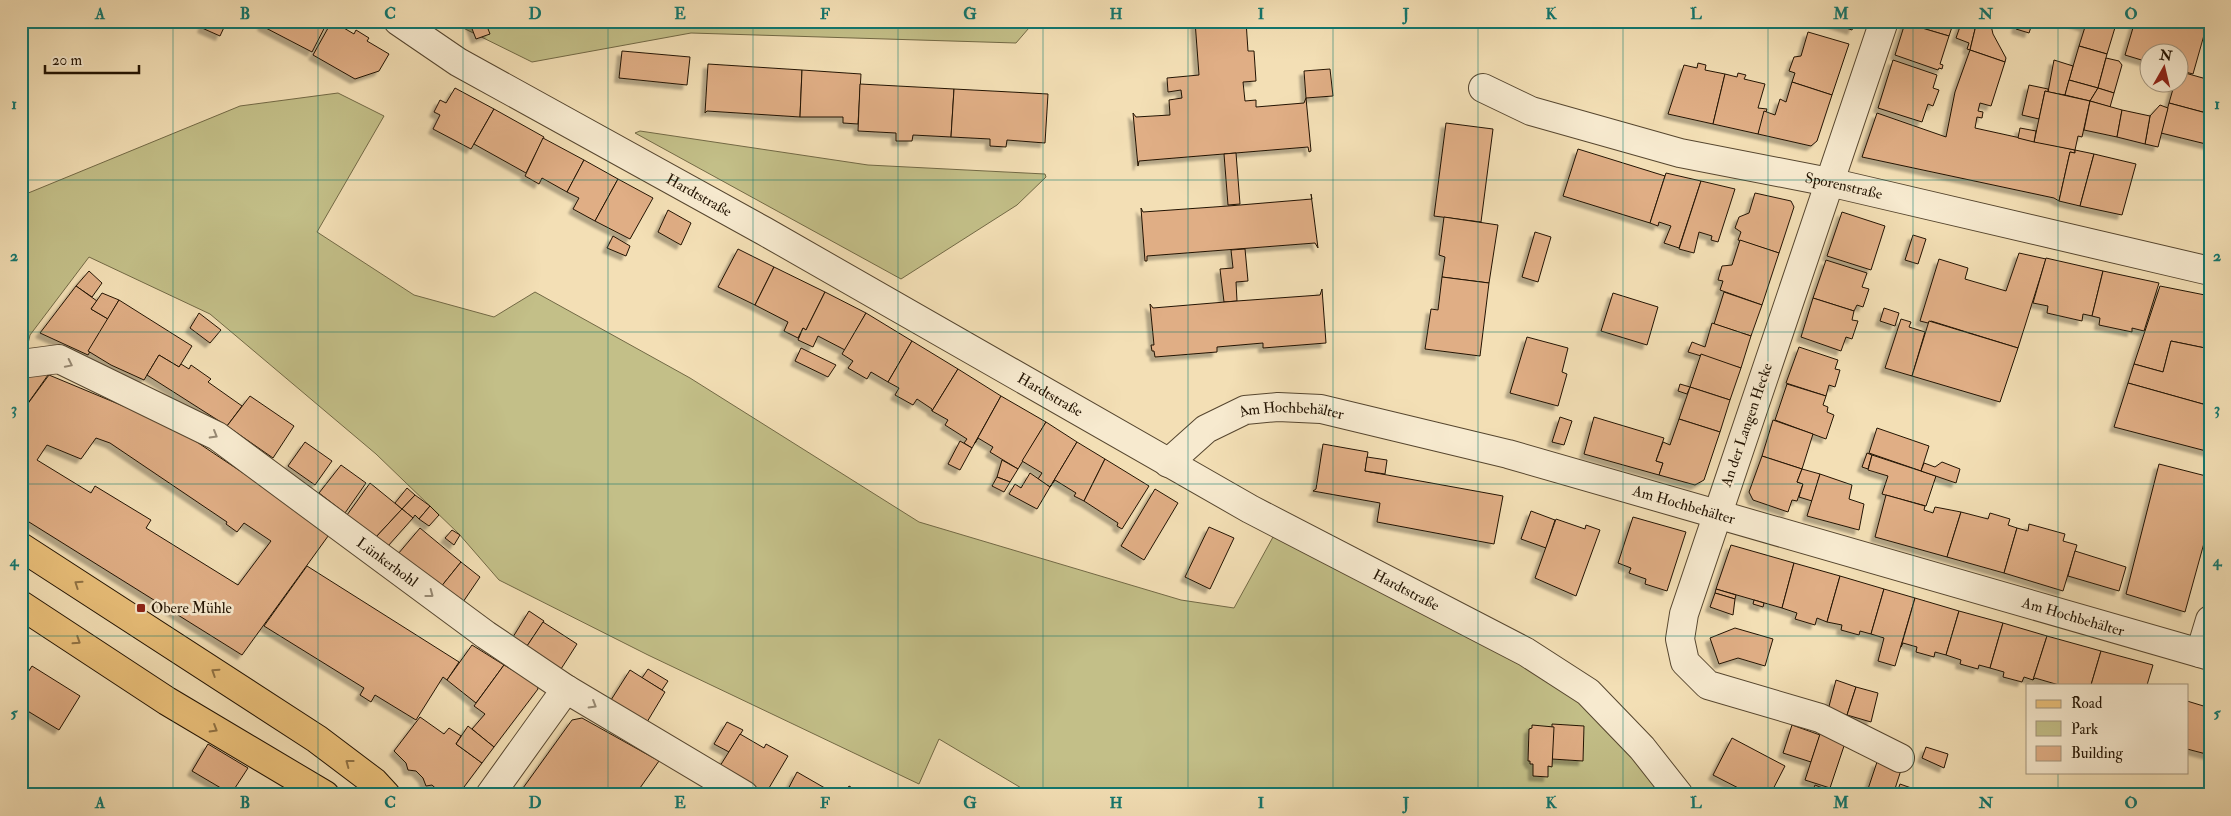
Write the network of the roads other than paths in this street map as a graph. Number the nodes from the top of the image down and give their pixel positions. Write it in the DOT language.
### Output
graph roads {
  1 [pos="398,21"];
  2 [pos="1884,21"];
  3 [pos="1483,88"];
  4 [pos="1829,182"];
  5 [pos="2210,271"];
  6 [pos="21,364"];
  7 [pos="1168,463"];
  8 [pos="1718,514"];
  9 [pos="21,547"];
  10 [pos="21,605"];
  11 [pos="2210,620"];
  12 [pos="2205,655"];
  13 [pos="566,689"];
  14 [pos="1900,758"];
  15 [pos="325,795"];
  16 [pos="386,795"];
  17 [pos="490,795"];
  18 [pos="744,795"];
  19 [pos="1679,795"];
  1 -- 7 [label="street, Hardtstraße"];
  2 -- 4 [label="street, An der Langen Hecke"];
  3 -- 4 [label="street, Sporenstraße"];
  4 -- 5 [label="street, Sporenstraße"];
  4 -- 8 [label="street, An der Langen Hecke"];
  6 -- 13 [label="street, Lünkerhohl, one-way"];
  7 -- 8 [label="street, Am Hochbehälter"];
  7 -- 19 [label="street, Hardtstraße"];
  8 -- 12 [label="street, Am Hochbehälter"];
  8 -- 14 [label="street, An der Langen Hecke"];
  16 -- 9 [label="main road, one-way"];
  10 -- 15 [label="main road, one-way"];
  11 -- 12 [label="street"];
  13 -- 17 [label="street"];
  13 -- 18 [label="street, Lünkerhohl, one-way"];
}
